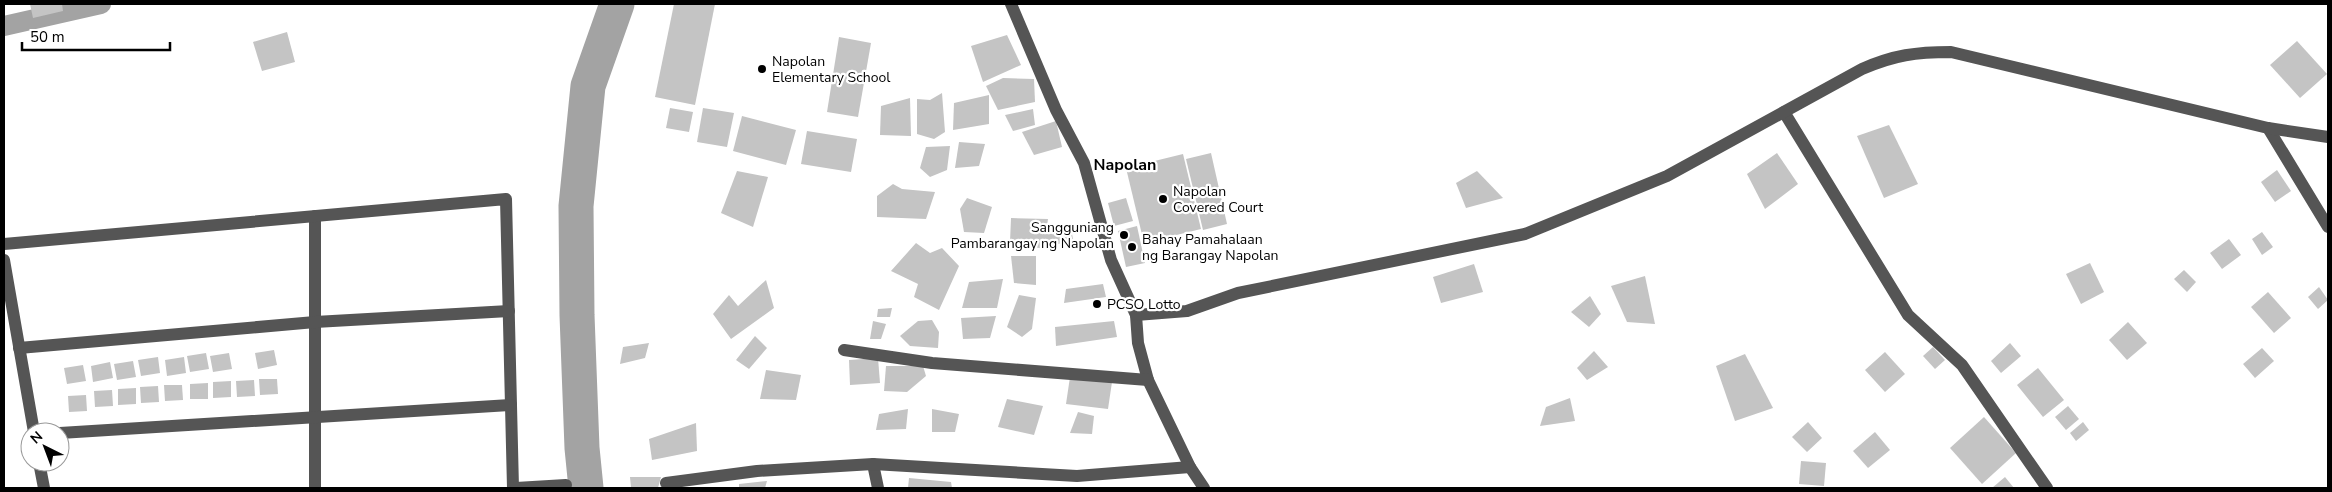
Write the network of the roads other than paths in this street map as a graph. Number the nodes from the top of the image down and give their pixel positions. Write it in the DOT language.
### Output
graph roads {
  1 [pos="1011,4"];
  2 [pos="1784,112"];
  3 [pos="2268,128"];
  4 [pos="2328,137"];
  5 [pos="314,216"];
  6 [pos="2328,227"];
  7 [pos="4,244"];
  8 [pos="4,260"];
  9 [pos="509,311"];
  10 [pos="1136,315"];
  11 [pos="315,322"];
  12 [pos="19,348"];
  13 [pos="844,350"];
  14 [pos="1148,380"];
  15 [pos="512,405"];
  16 [pos="315,417"];
  17 [pos="32,422"];
  18 [pos="70,432"];
  19 [pos="873,464"];
  20 [pos="1190,467"];
  21 [pos="41,472"];
  22 [pos="666,482"];
  23 [pos="1079,482"];
  24 [pos="566,485"];
  25 [pos="44,488"];
  26 [pos="315,488"];
  27 [pos="514,488"];
  28 [pos="878,488"];
  29 [pos="1204,488"];
  30 [pos="2046,488"];
  1 -- 10 [label="street"];
  2 -- 3 [label="street"];
  2 -- 10 [label="street"];
  2 -- 30 [label="street"];
  3 -- 4 [label="street"];
  3 -- 6 [label="street"];
  5 -- 7 [label="street"];
  5 -- 9 [label="street"];
  5 -- 11 [label="street"];
  8 -- 12 [label="street"];
  9 -- 11 [label="street"];
  9 -- 15 [label="street"];
  10 -- 14 [label="street"];
  11 -- 12 [label="street"];
  11 -- 16 [label="street"];
  12 -- 17 [label="street"];
  13 -- 14 [label="street"];
  14 -- 20 [label="street"];
  15 -- 16 [label="street"];
  15 -- 27 [label="street"];
  16 -- 18 [label="street"];
  16 -- 26 [label="street"];
  19 -- 22 [label="street"];
  19 -- 23 [label="street"];
  19 -- 28 [label="street"];
  20 -- 23 [label="street"];
  20 -- 29 [label="street"];
  21 -- 25 [label="street"];
  24 -- 27 [label="street"];
}
